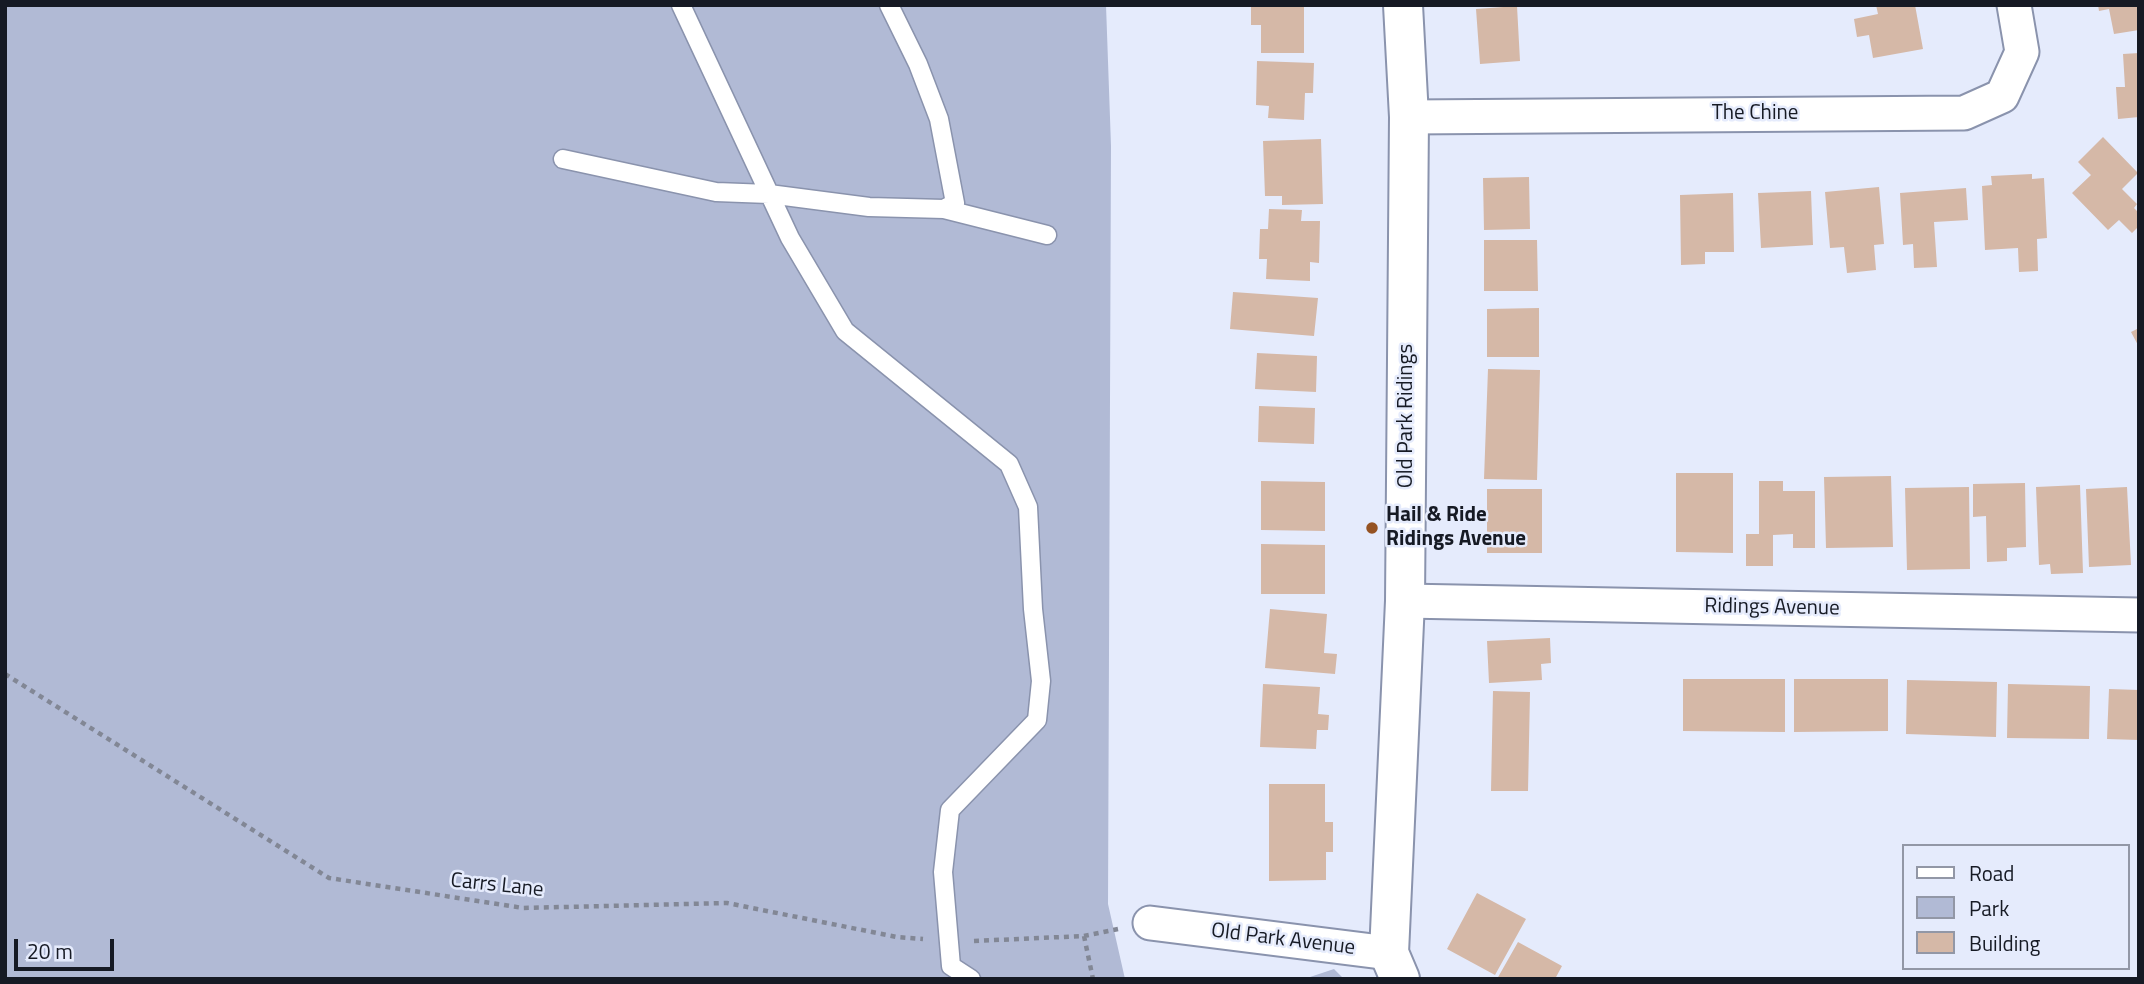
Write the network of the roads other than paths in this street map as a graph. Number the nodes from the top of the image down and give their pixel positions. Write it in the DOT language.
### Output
graph roads {
  1 [pos="681,5"];
  2 [pos="889,5"];
  3 [pos="1403,5"];
  4 [pos="2014,5"];
  5 [pos="1409,117"];
  6 [pos="563,159"];
  7 [pos="769,194"];
  8 [pos="944,209"];
  9 [pos="1047,235"];
  10 [pos="1405,601"];
  11 [pos="2139,615"];
  12 [pos="1150,923"];
  13 [pos="1394,966"];
  14 [pos="971,979"];
  1 -- 7 [label="lane"];
  2 -- 8 [label="lane"];
  3 -- 5 [label="street, Old Park Ridings"];
  4 -- 5 [label="street, The Chine"];
  5 -- 10 [label="street, Old Park Ridings"];
  6 -- 7 [label="lane"];
  7 -- 8 [label="lane"];
  7 -- 14 [label="lane"];
  8 -- 9 [label="lane"];
  10 -- 11 [label="street, Ridings Avenue"];
  10 -- 13 [label="street, Old Park Ridings"];
  12 -- 13 [label="street, Old Park Avenue"];
}
